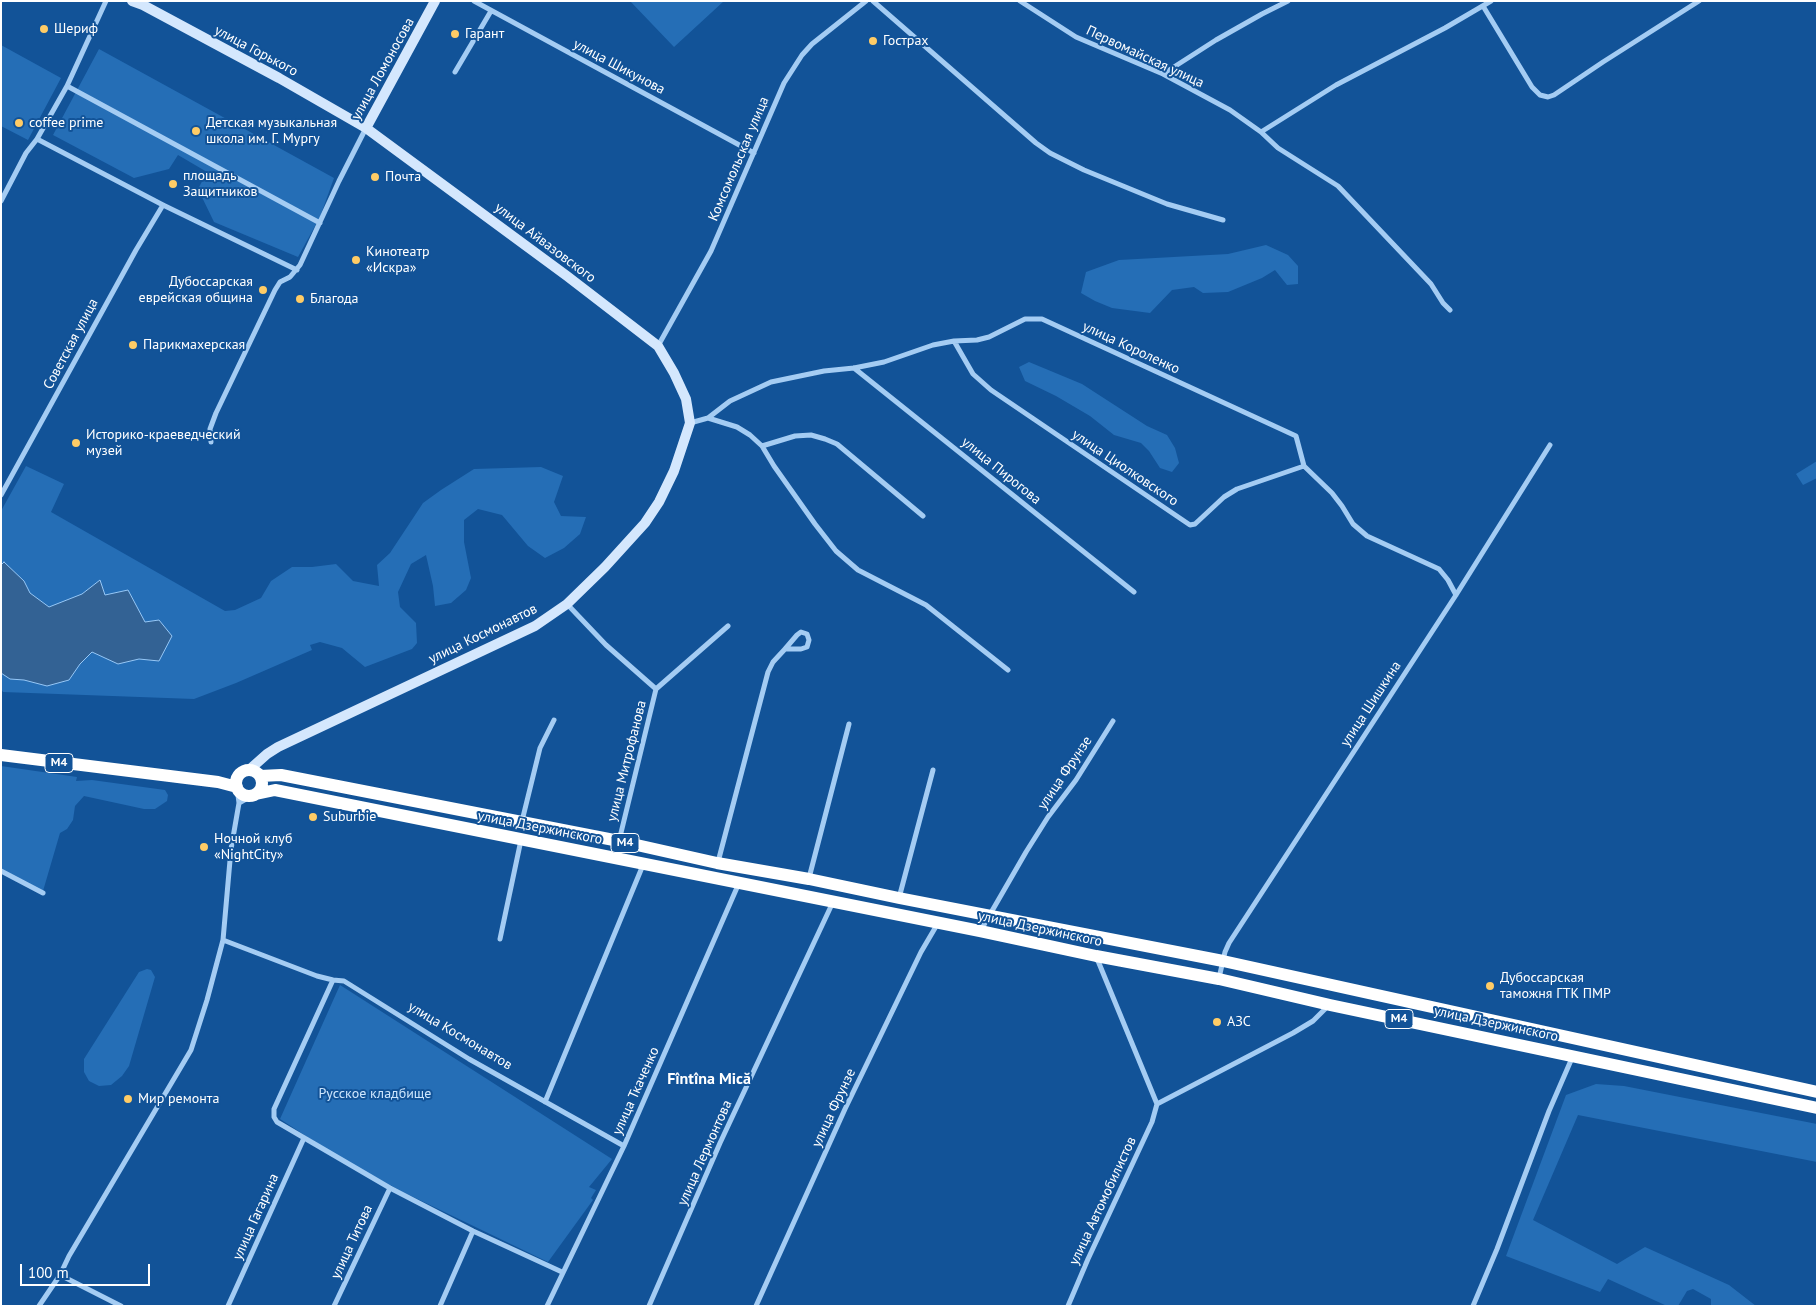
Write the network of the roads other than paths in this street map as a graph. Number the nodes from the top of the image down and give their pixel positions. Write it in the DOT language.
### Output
graph roads {
  1 [pos="106,1"];
  2 [pos="132,1"];
  3 [pos="435,1"];
  4 [pos="474,1"];
  5 [pos="866,1"];
  6 [pos="873,1"];
  7 [pos="1020,1"];
  8 [pos="1288,1"];
  9 [pos="1491,1"];
  10 [pos="1699,1"];
  11 [pos="1483,6"];
  12 [pos="491,11"];
  13 [pos="456,72"];
  14 [pos="1163,74"];
  15 [pos="67,86"];
  16 [pos="366,128"];
  17 [pos="1261,132"];
  18 [pos="37,139"];
  19 [pos="754,153"];
  20 [pos="1,201"];
  21 [pos="163,205"];
  22 [pos="1223,220"];
  23 [pos="320,223"];
  24 [pos="297,270"];
  25 [pos="1450,310"];
  26 [pos="954,341"];
  27 [pos="658,346"];
  28 [pos="854,368"];
  29 [pos="686,399"];
  30 [pos="708,418"];
  31 [pos="690,423"];
  32 [pos="211,442"];
  33 [pos="1550,445"];
  34 [pos="762,446"];
  35 [pos="1304,466"];
  36 [pos="1,495"];
  37 [pos="923,516"];
  38 [pos="1134,592"];
  39 [pos="1456,595"];
  40 [pos="567,604"];
  41 [pos="728,626"];
  42 [pos="785,649"];
  43 [pos="1008,670"];
  44 [pos="656,689"];
  45 [pos="554,720"];
  46 [pos="1113,721"];
  47 [pos="849,724"];
  48 [pos="1,755"];
  49 [pos="933,770"];
  50 [pos="254,773"];
  51 [pos="237,782"];
  52 [pos="254,794"];
  53 [pos="239,803"];
  54 [pos="522,822"];
  55 [pos="521,839"];
  56 [pos="619,841"];
  57 [pos="718,863"];
  58 [pos="644,864"];
  59 [pos="1,871"];
  60 [pos="809,879"];
  61 [pos="740,883"];
  62 [pos="43,893"];
  63 [pos="899,898"];
  64 [pos="833,902"];
  65 [pos="990,915"];
  66 [pos="938,923"];
  67 [pos="980,931"];
  68 [pos="500,939"];
  69 [pos="222,940"];
  70 [pos="1096,956"];
  71 [pos="1223,961"];
  72 [pos="1219,979"];
  73 [pos="333,980"];
  74 [pos="1330,1005"];
  75 [pos="1573,1055"];
  76 [pos="1817,1092"];
  77 [pos="545,1102"];
  78 [pos="1157,1104"];
  79 [pos="1817,1108"];
  80 [pos="304,1138"];
  81 [pos="624,1146"];
  82 [pos="390,1188"];
  83 [pos="473,1231"];
  84 [pos="562,1272"];
  85 [pos="60,1275"];
  86 [pos="39,1306"];
  87 [pos="121,1306"];
  88 [pos="228,1306"];
  89 [pos="334,1306"];
  90 [pos="440,1306"];
  91 [pos="547,1306"];
  92 [pos="649,1306"];
  93 [pos="756,1306"];
  94 [pos="1068,1306"];
  95 [pos="1473,1306"];
  1 -- 15 [label="street"];
  2 -- 16 [label="street, улица Горького"];
  3 -- 16 [label="street, улица Ломоносова"];
  4 -- 12 [label="street, улица Шикунова"];
  5 -- 19 [label="street, Комсомольская улица"];
  6 -- 22 [label="street"];
  7 -- 14 [label="street, Первомайская улица"];
  8 -- 14 [label="street"];
  9 -- 11 [label="street"];
  10 -- 11 [label="street"];
  11 -- 17 [label="street"];
  12 -- 13 [label="street"];
  12 -- 19 [label="street, улица Шикунова"];
  14 -- 17 [label="street, Первомайская улица"];
  15 -- 18 [label="street"];
  15 -- 23 [label="street"];
  16 -- 23 [label="street, улица Ломоносова"];
  16 -- 27 [label="street, улица Айвазовского"];
  17 -- 25 [label="street, Первомайская улица"];
  18 -- 20 [label="street"];
  18 -- 21 [label="street"];
  19 -- 27 [label="street, Комсомольская улица"];
  21 -- 24 [label="street"];
  21 -- 36 [label="street, Советская улица"];
  23 -- 24 [label="street, улица Ломоносова"];
  24 -- 32 [label="street, улица Ломоносова"];
  26 -- 28 [label="street"];
  26 -- 35 [label="street, улица Короленко"];
  26 -- 35 [label="street, улица Циолковского"];
  27 -- 29 [label="street, улица Айвазовского"];
  28 -- 30 [label="street"];
  28 -- 38 [label="street, улица Пирогова"];
  29 -- 31 [label="street, улица Космонавтов"];
  30 -- 31 [label="street"];
  30 -- 34 [label="street"];
  31 -- 40 [label="street, улица Космонавтов"];
  33 -- 39 [label="street, улица Шишкина"];
  34 -- 37 [label="street"];
  34 -- 43 [label="street"];
  35 -- 39 [label="street"];
  39 -- 71 [label="street, улица Шишкина"];
  40 -- 44 [label="street, улица Митрофанова"];
  40 -- 50 [label="street, улица Космонавтов"];
  41 -- 44 [label="street"];
  42 -- 42 [label="street"];
  42 -- 57 [label="street"];
  44 -- 56 [label="street, улица Митрофанова"];
  45 -- 54 [label="street"];
  46 -- 65 [label="street, улица Фрунзе"];
  47 -- 60 [label="street"];
  48 -- 51 [label="highway, M4"];
  49 -- 63 [label="street"];
  50 -- 51 [label="highway, M4"];
  50 -- 52 [label="highway"];
  50 -- 54 [label="highway, улица Дзержинского / M4"];
  51 -- 52 [label="highway"];
  51 -- 53 [label="street"];
  52 -- 53 [label="street"];
  52 -- 55 [label="highway, улица Дзержинского / M4"];
  53 -- 69 [label="street"];
  54 -- 56 [label="highway, улица Дзержинского / M4"];
  55 -- 58 [label="highway, улица Дзержинского / M4"];
  55 -- 68 [label="street"];
  56 -- 57 [label="highway, улица Дзержинского / M4"];
  57 -- 60 [label="highway, улица Дзержинского / M4"];
  58 -- 61 [label="highway, улица Дзержинского / M4"];
  58 -- 77 [label="street"];
  59 -- 62 [label="street"];
  60 -- 63 [label="highway, улица Дзержинского / M4"];
  61 -- 64 [label="highway, улица Дзержинского / M4"];
  61 -- 81 [label="street, улица Ткаченко"];
  63 -- 65 [label="highway, улица Дзержинского / M4"];
  64 -- 66 [label="highway, улица Дзержинского / M4"];
  64 -- 92 [label="street, улица Лермонтова"];
  65 -- 67 [label="street, улица Фрунзе"];
  65 -- 71 [label="highway, улица Дзержинского / M4"];
  66 -- 67 [label="highway, улица Дзержинского / M4"];
  66 -- 93 [label="street, улица Фрунзе"];
  67 -- 70 [label="highway, улица Дзержинского / M4"];
  69 -- 73 [label="street, улица Космонавтов"];
  69 -- 85 [label="street"];
  70 -- 72 [label="highway, улица Дзержинского / M4"];
  70 -- 78 [label="street"];
  71 -- 72 [label="street, улица Шишкина"];
  71 -- 76 [label="highway, улица Дзержинского / M4"];
  72 -- 74 [label="highway, улица Дзержинского / M4"];
  73 -- 77 [label="street, улица Космонавтов"];
  73 -- 80 [label="street"];
  74 -- 75 [label="highway, улица Дзержинского / M4"];
  74 -- 78 [label="street"];
  75 -- 79 [label="highway, улица Дзержинского / M4"];
  75 -- 95 [label="street"];
  77 -- 81 [label="street, улица Космонавтов"];
  78 -- 94 [label="street, улица Автомобилистов"];
  80 -- 82 [label="street"];
  80 -- 88 [label="street, улица Гагарина"];
  81 -- 84 [label="street, улица Ткаченко"];
  82 -- 83 [label="street"];
  82 -- 89 [label="street, улица Титова"];
  83 -- 84 [label="street"];
  83 -- 90 [label="street"];
  84 -- 91 [label="street, улица Ткаченко"];
  85 -- 86 [label="street"];
  85 -- 87 [label="street"];
}
